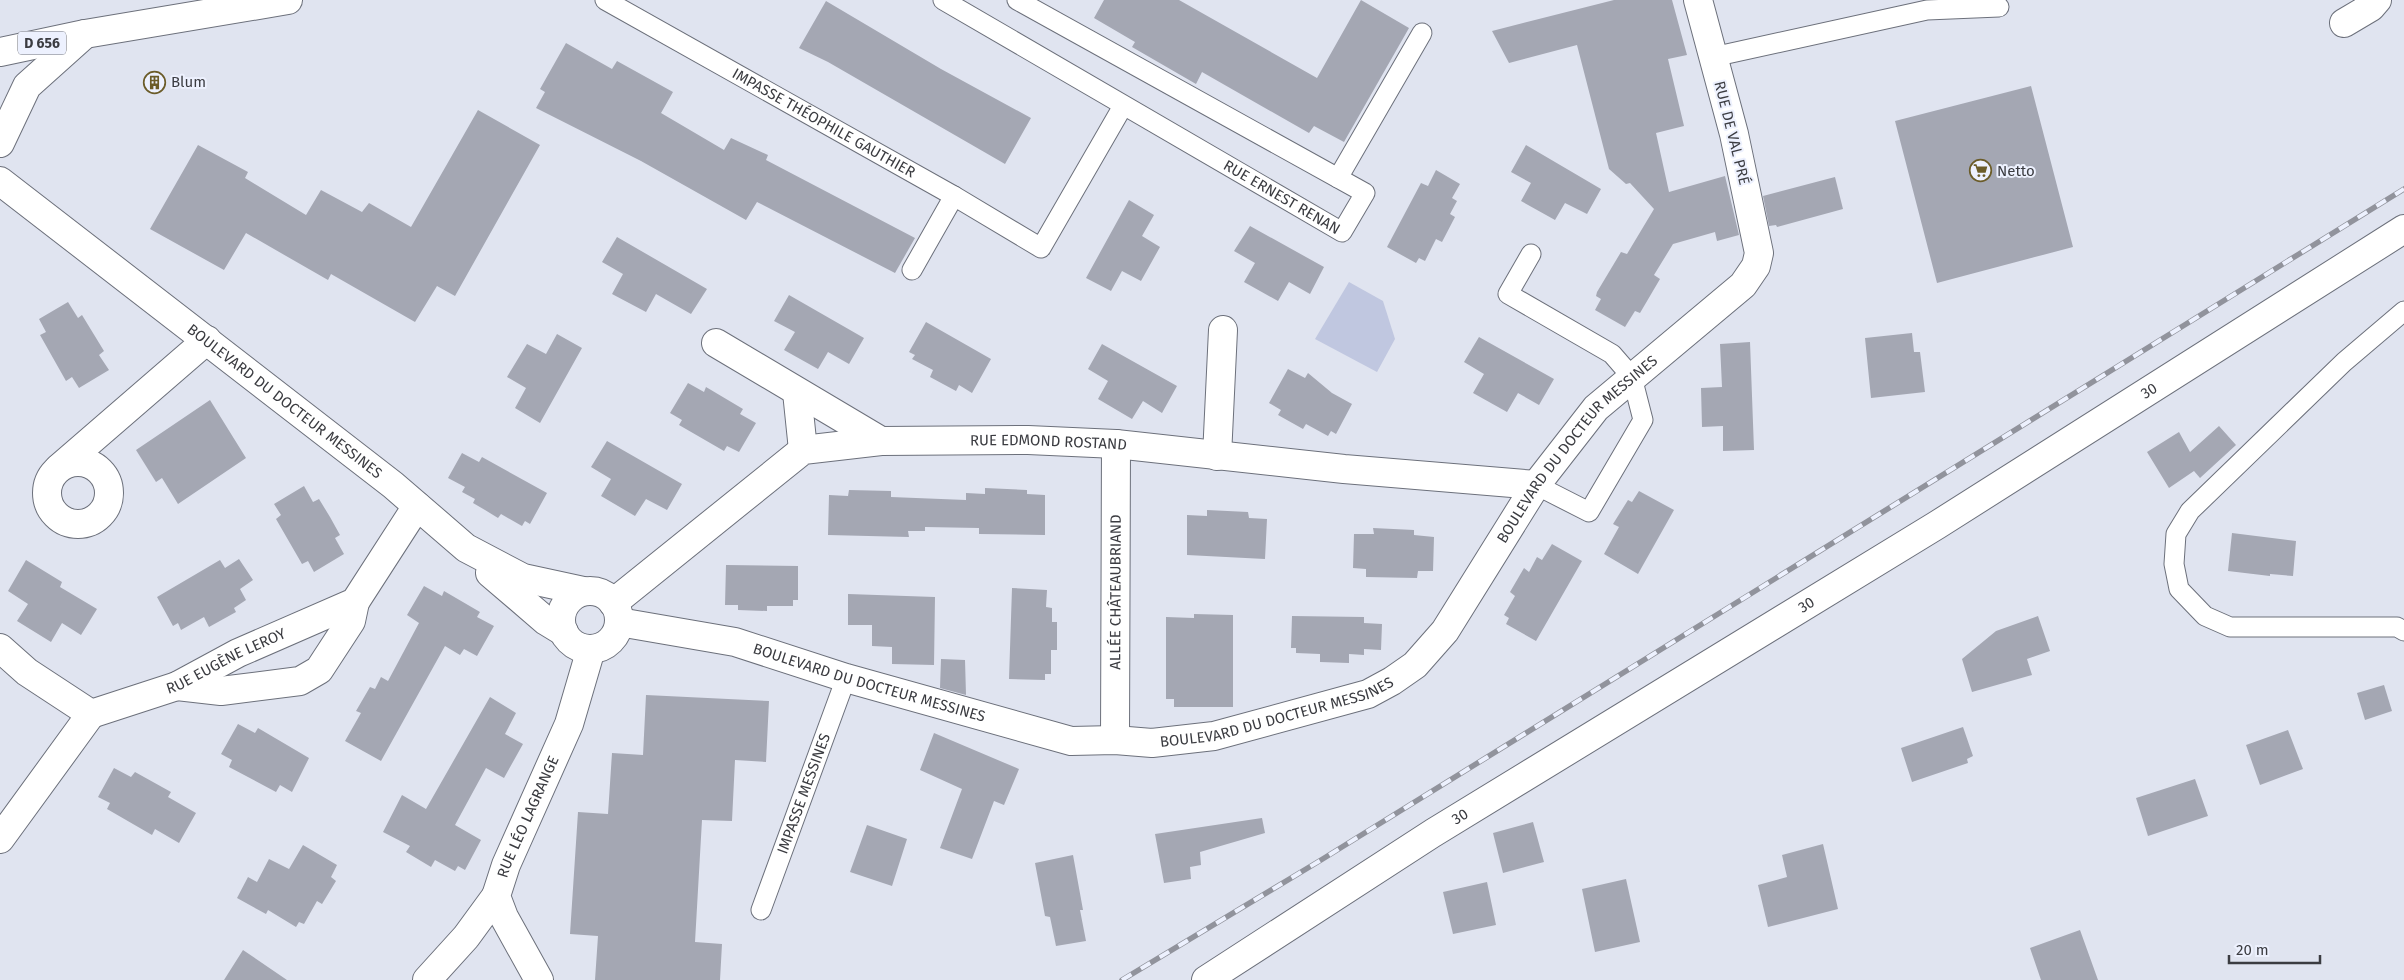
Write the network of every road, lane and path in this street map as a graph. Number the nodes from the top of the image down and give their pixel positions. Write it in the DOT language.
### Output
graph roads {
  1 [pos="288,0"];
  2 [pos="605,0"];
  3 [pos="943,0"];
  4 [pos="1016,0"];
  5 [pos="1698,0"];
  6 [pos="2377,0"];
  7 [pos="1999,6"];
  8 [pos="2344,24"];
  9 [pos="1422,33"];
  10 [pos="84,34"];
  11 [pos="0,52"];
  12 [pos="1713,57"];
  13 [pos="1123,106"];
  14 [pos="0,143"];
  15 [pos="1338,178"];
  16 [pos="0,181"];
  17 [pos="954,196"];
  18 [pos="2404,229"];
  19 [pos="1531,254"];
  20 [pos="1756,266"];
  21 [pos="912,270"];
  22 [pos="2404,311"];
  23 [pos="1223,330"];
  24 [pos="207,340"];
  25 [pos="716,343"];
  26 [pos="1632,376"];
  27 [pos="797,392"];
  28 [pos="881,441"];
  29 [pos="1116,444"];
  30 [pos="803,450"];
  31 [pos="1217,456"];
  32 [pos="58,468"];
  33 [pos="1536,485"];
  34 [pos="418,506"];
  35 [pos="466,548"];
  36 [pos="583,591"];
  37 [pos="355,602"];
  38 [pos="616,612"];
  39 [pos="2404,631"];
  40 [pos="564,632"];
  41 [pos="0,648"];
  42 [pos="591,649"];
  43 [pos="846,678"];
  44 [pos="177,686"];
  45 [pos="91,714"];
  46 [pos="1115,740"];
  47 [pos="0,839"];
  48 [pos="496,896"];
  49 [pos="761,910"];
  50 [pos="427,980"];
  51 [pos="539,980"];
  52 [pos="1206,980"];
  1 -- 10 [label="street, D 656"];
  2 -- 17 [label="lane, IMPASSE THÉOPHILE GAUTHIER"];
  3 -- 13 [label="lane, RUE ERNEST RENAN"];
  4 -- 15 [label="lane, RUE ERNEST RENAN"];
  5 -- 12 [label="street, RUE DE VAL PRÉ"];
  6 -- 8 [label="street"];
  7 -- 12 [label="lane"];
  9 -- 15 [label="lane"];
  10 -- 11 [label="street, D 656"];
  10 -- 14 [label="street"];
  12 -- 20 [label="street, RUE DE VAL PRÉ"];
  13 -- 15 [label="lane, RUE ERNEST RENAN"];
  13 -- 17 [label="lane, IMPASSE THÉOPHILE GAUTHIER"];
  16 -- 24 [label="street, BOULEVARD DU DOCTEUR MESSINES"];
  17 -- 21 [label="lane"];
  18 -- 52 [label="street, 30"];
  19 -- 26 [label="lane"];
  20 -- 26 [label="street, BOULEVARD DU DOCTEUR MESSINES"];
  22 -- 39 [label="lane"];
  23 -- 31 [label="street"];
  24 -- 32 [label="street"];
  24 -- 34 [label="street, BOULEVARD DU DOCTEUR MESSINES"];
  25 -- 27 [label="street"];
  26 -- 33 [label="street, BOULEVARD DU DOCTEUR MESSINES"];
  26 -- 33 [label="lane"];
  27 -- 28 [label="street"];
  27 -- 30 [label="street"];
  28 -- 29 [label="street, RUE EDMOND ROSTAND"];
  28 -- 30 [label="street, RUE EDMOND ROSTAND"];
  29 -- 31 [label="street, RUE EDMOND ROSTAND"];
  29 -- 46 [label="street, ALLÉE CHÂTEAUBRIAND"];
  30 -- 38 [label="street"];
  31 -- 33 [label="street, RUE EDMOND ROSTAND"];
  33 -- 46 [label="street, BOULEVARD DU DOCTEUR MESSINES"];
  34 -- 35 [label="street, BOULEVARD DU DOCTEUR MESSINES"];
  34 -- 37 [label="street"];
  35 -- 36 [label="street, BOULEVARD DU DOCTEUR MESSINES"];
  35 -- 40 [label="street"];
  36 -- 38 [label="street"];
  36 -- 40 [label="street"];
  37 -- 44 [label="street, RUE EUGÈNE LEROY"];
  37 -- 44 [label="street"];
  38 -- 42 [label="street"];
  38 -- 43 [label="street, BOULEVARD DU DOCTEUR MESSINES"];
  40 -- 42 [label="street"];
  41 -- 45 [label="street"];
  42 -- 48 [label="street, RUE LÉO LAGRANGE"];
  43 -- 46 [label="street, BOULEVARD DU DOCTEUR MESSINES"];
  43 -- 49 [label="lane, IMPASSE MESSINES"];
  44 -- 45 [label="street, RUE EUGÈNE LEROY"];
  45 -- 47 [label="street"];
  48 -- 50 [label="street"];
  48 -- 51 [label="street, RUE LÉO LAGRANGE"];
}
